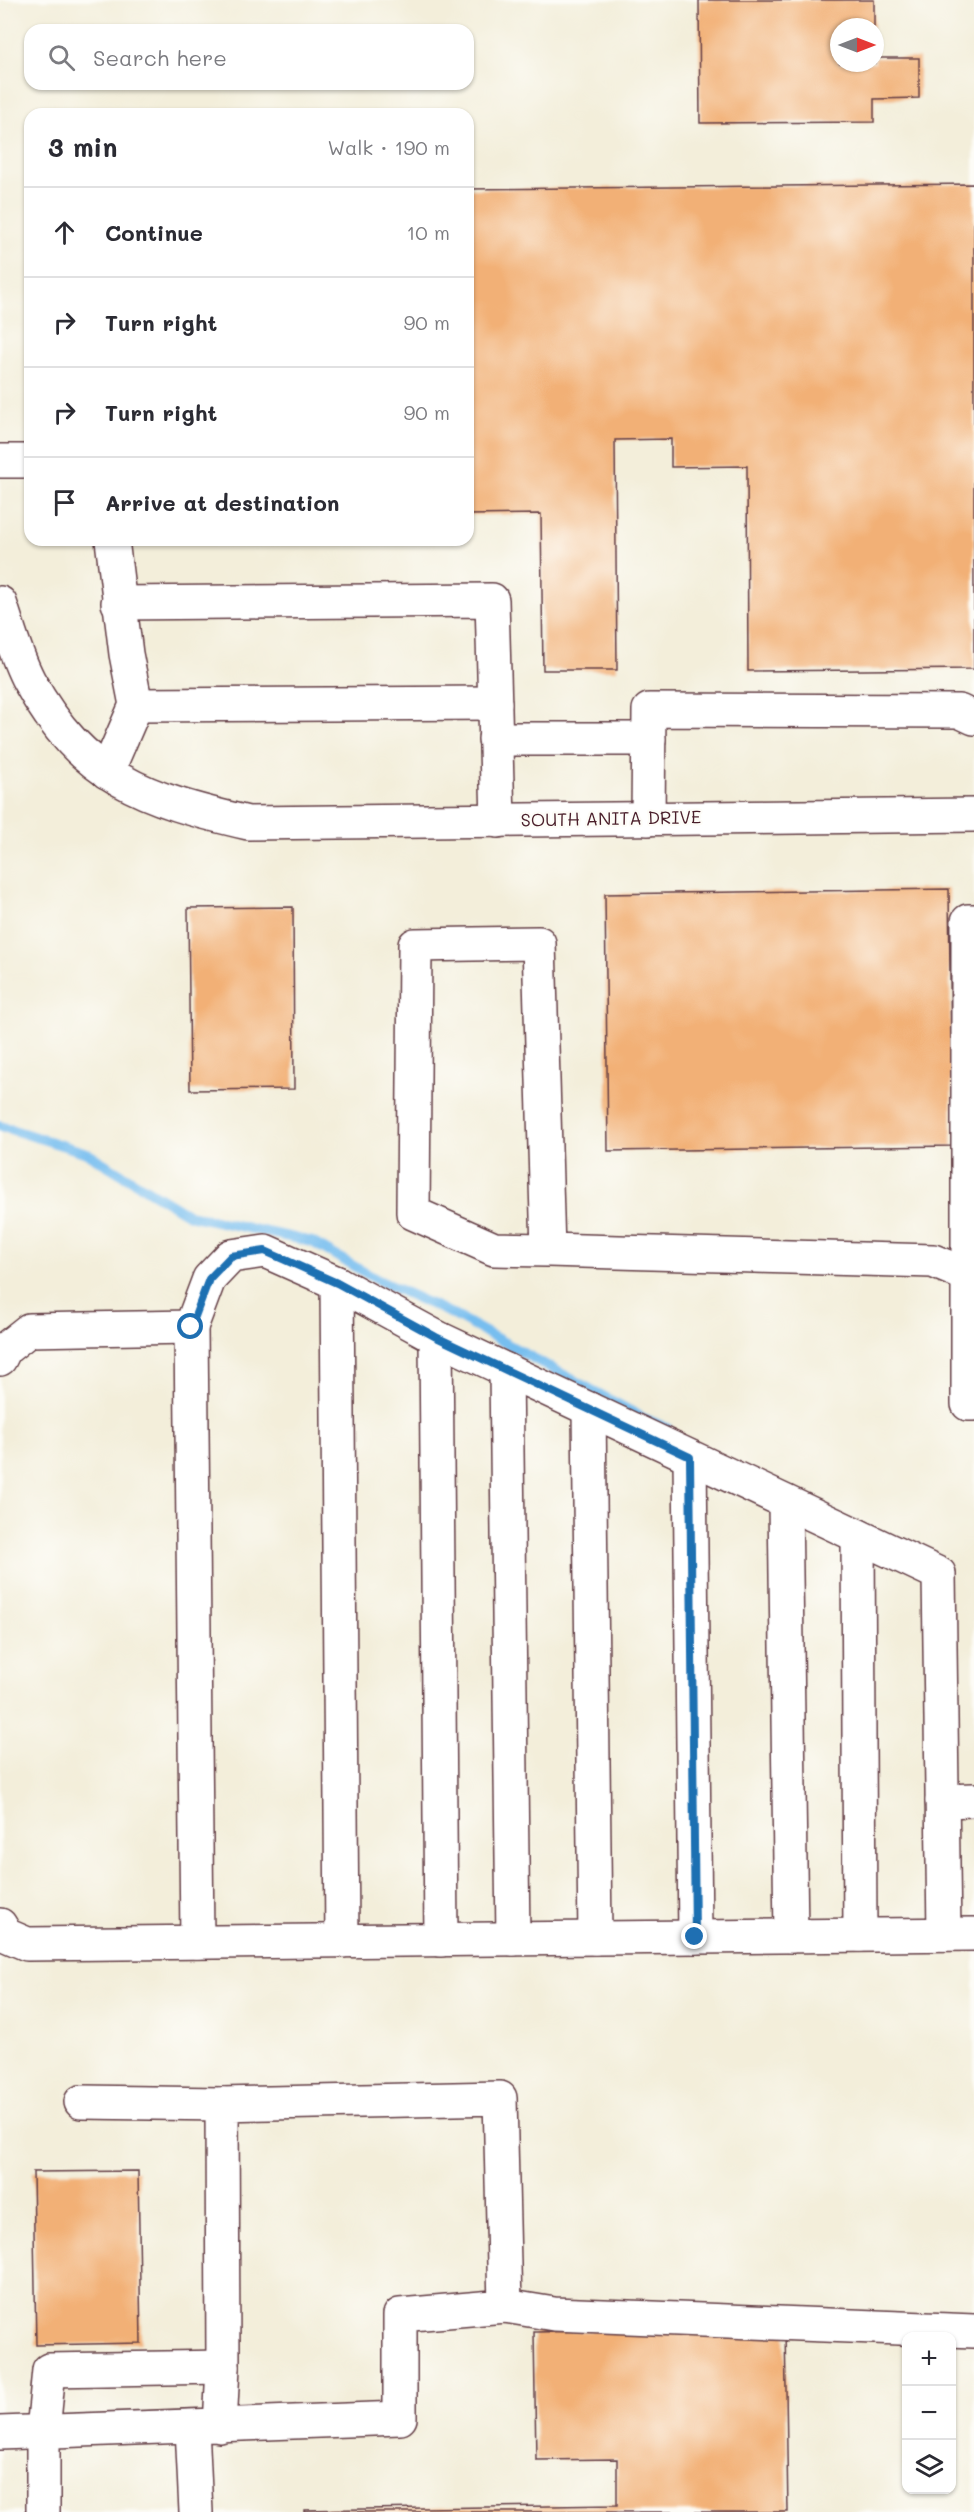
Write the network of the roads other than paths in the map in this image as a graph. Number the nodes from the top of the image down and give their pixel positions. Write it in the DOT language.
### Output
graph roads {
  1 [pos="0,461"];
  2 [pos="24,461"];
  3 [pos="113,546"];
  4 [pos="0,603"];
  5 [pos="118,603"];
  6 [pos="495,703"];
  7 [pos="136,705"];
  8 [pos="974,718"];
  9 [pos="495,739"];
  10 [pos="649,739"];
  11 [pos="107,772"];
  12 [pos="974,815"];
  13 [pos="648,819"];
  14 [pos="498,821"];
  15 [pos="974,921"];
  16 [pos="548,1250"];
  17 [pos="971,1278"];
  18 [pos="337,1283"];
  19 [pos="191,1327"];
  20 [pos="436,1337"];
  21 [pos="0,1359"];
  22 [pos="507,1370"];
  23 [pos="974,1404"];
  24 [pos="589,1409"];
  25 [pos="690,1457"];
  26 [pos="785,1502"];
  27 [pos="858,1536"];
  28 [pos="958,1800"];
  29 [pos="0,1924"];
  30 [pos="959,1934"];
  31 [pos="860,1935"];
  32 [pos="791,1936"];
  33 [pos="695,1937"];
  34 [pos="595,1938"];
  35 [pos="513,1939"];
  36 [pos="441,1940"];
  37 [pos="342,1941"];
  38 [pos="197,1942"];
  39 [pos="81,2103"];
  40 [pos="222,2104"];
  41 [pos="505,2306"];
  42 [pos="974,2331"];
  43 [pos="223,2367"];
  44 [pos="206,2426"];
  45 [pos="43,2431"];
  46 [pos="0,2433"];
  47 [pos="43,2512"];
  48 [pos="196,2512"];
  1 -- 2 [label="street"];
  3 -- 5 [label="street"];
  4 -- 11 [label="street, SOUTH ANITA DRIVE"];
  5 -- 6 [label="street"];
  5 -- 7 [label="street"];
  6 -- 7 [label="street"];
  6 -- 9 [label="street"];
  7 -- 11 [label="street"];
  8 -- 10 [label="street"];
  9 -- 10 [label="street"];
  9 -- 14 [label="street"];
  10 -- 13 [label="street"];
  11 -- 14 [label="street, SOUTH ANITA DRIVE"];
  12 -- 13 [label="street, SOUTH ANITA DRIVE"];
  13 -- 14 [label="street, SOUTH ANITA DRIVE"];
  15 -- 17 [label="street"];
  16 -- 16 [label="street"];
  16 -- 17 [label="street"];
  17 -- 23 [label="street"];
  18 -- 19 [label="street"];
  18 -- 20 [label="street"];
  18 -- 37 [label="street"];
  19 -- 21 [label="street"];
  19 -- 38 [label="street"];
  20 -- 22 [label="street"];
  20 -- 36 [label="street"];
  22 -- 24 [label="street"];
  22 -- 35 [label="street"];
  24 -- 25 [label="street"];
  24 -- 34 [label="street"];
  25 -- 26 [label="street"];
  25 -- 33 [label="street"];
  26 -- 27 [label="street"];
  26 -- 32 [label="street"];
  27 -- 28 [label="street"];
  27 -- 31 [label="street"];
  28 -- 30 [label="street"];
  29 -- 38 [label="street"];
  30 -- 31 [label="street"];
  31 -- 32 [label="street"];
  32 -- 33 [label="street"];
  33 -- 34 [label="street"];
  34 -- 35 [label="street"];
  35 -- 36 [label="street"];
  36 -- 37 [label="street"];
  37 -- 38 [label="street"];
  39 -- 40 [label="street"];
  40 -- 41 [label="street"];
  40 -- 43 [label="street"];
  41 -- 42 [label="street"];
  41 -- 44 [label="street"];
  43 -- 44 [label="street"];
  43 -- 45 [label="street"];
  44 -- 45 [label="street"];
  44 -- 48 [label="street"];
  45 -- 46 [label="street"];
  45 -- 47 [label="street"];
}
